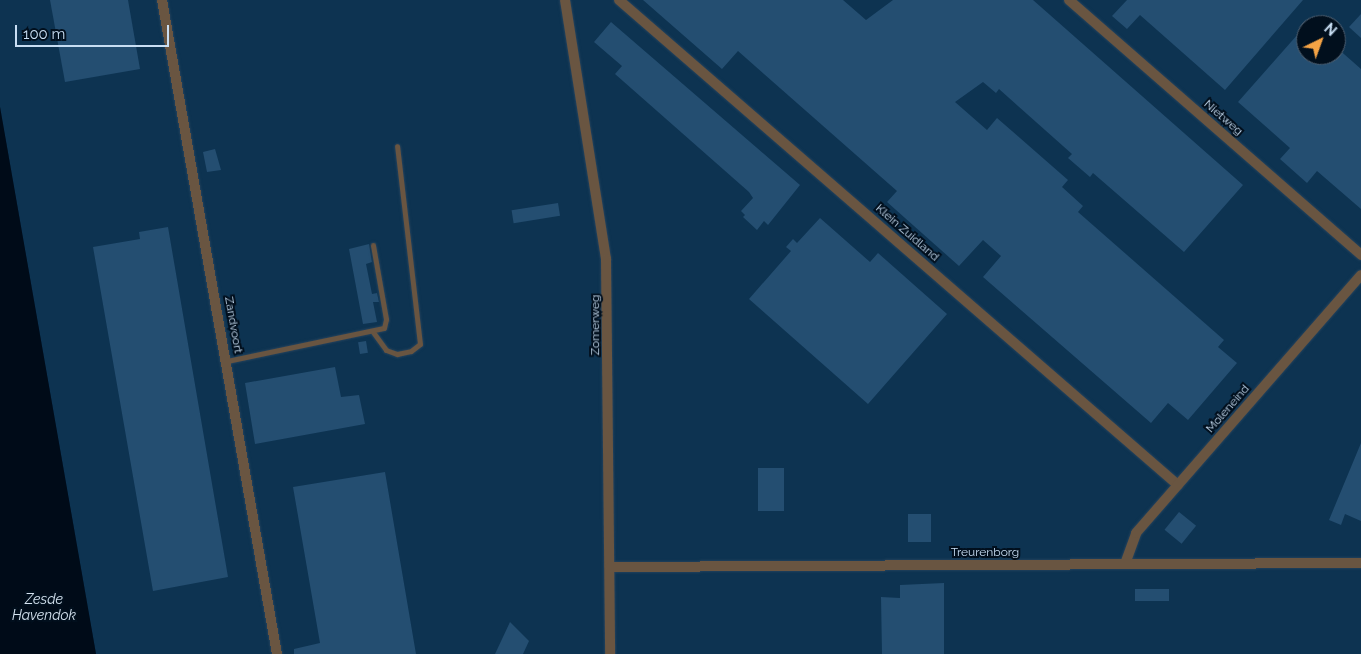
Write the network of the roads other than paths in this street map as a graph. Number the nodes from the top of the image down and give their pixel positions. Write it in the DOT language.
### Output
graph roads {
  1 [pos="162,0"];
  2 [pos="565,0"];
  3 [pos="619,0"];
  4 [pos="1069,0"];
  5 [pos="397,146"];
  6 [pos="373,245"];
  7 [pos="1361,254"];
  8 [pos="1361,275"];
  9 [pos="374,332"];
  10 [pos="227,362"];
  11 [pos="1178,485"];
  12 [pos="1361,563"];
  13 [pos="1125,564"];
  14 [pos="610,567"];
  15 [pos="277,654"];
  16 [pos="610,654"];
  1 -- 10 [label="street, Zandvoort"];
  2 -- 14 [label="street, Zomerweg"];
  3 -- 11 [label="street, Klein Zuidland"];
  4 -- 7 [label="street, Nietweg"];
  5 -- 9 [label="lane"];
  6 -- 9 [label="lane"];
  8 -- 11 [label="street, Moleneind"];
  9 -- 10 [label="lane"];
  10 -- 15 [label="street, Zandvoort"];
  11 -- 13 [label="street, Moleneind"];
  12 -- 13 [label="street, Treurenborg"];
  13 -- 14 [label="street, Treurenborg"];
  14 -- 16 [label="street, Zomerweg"];
}
